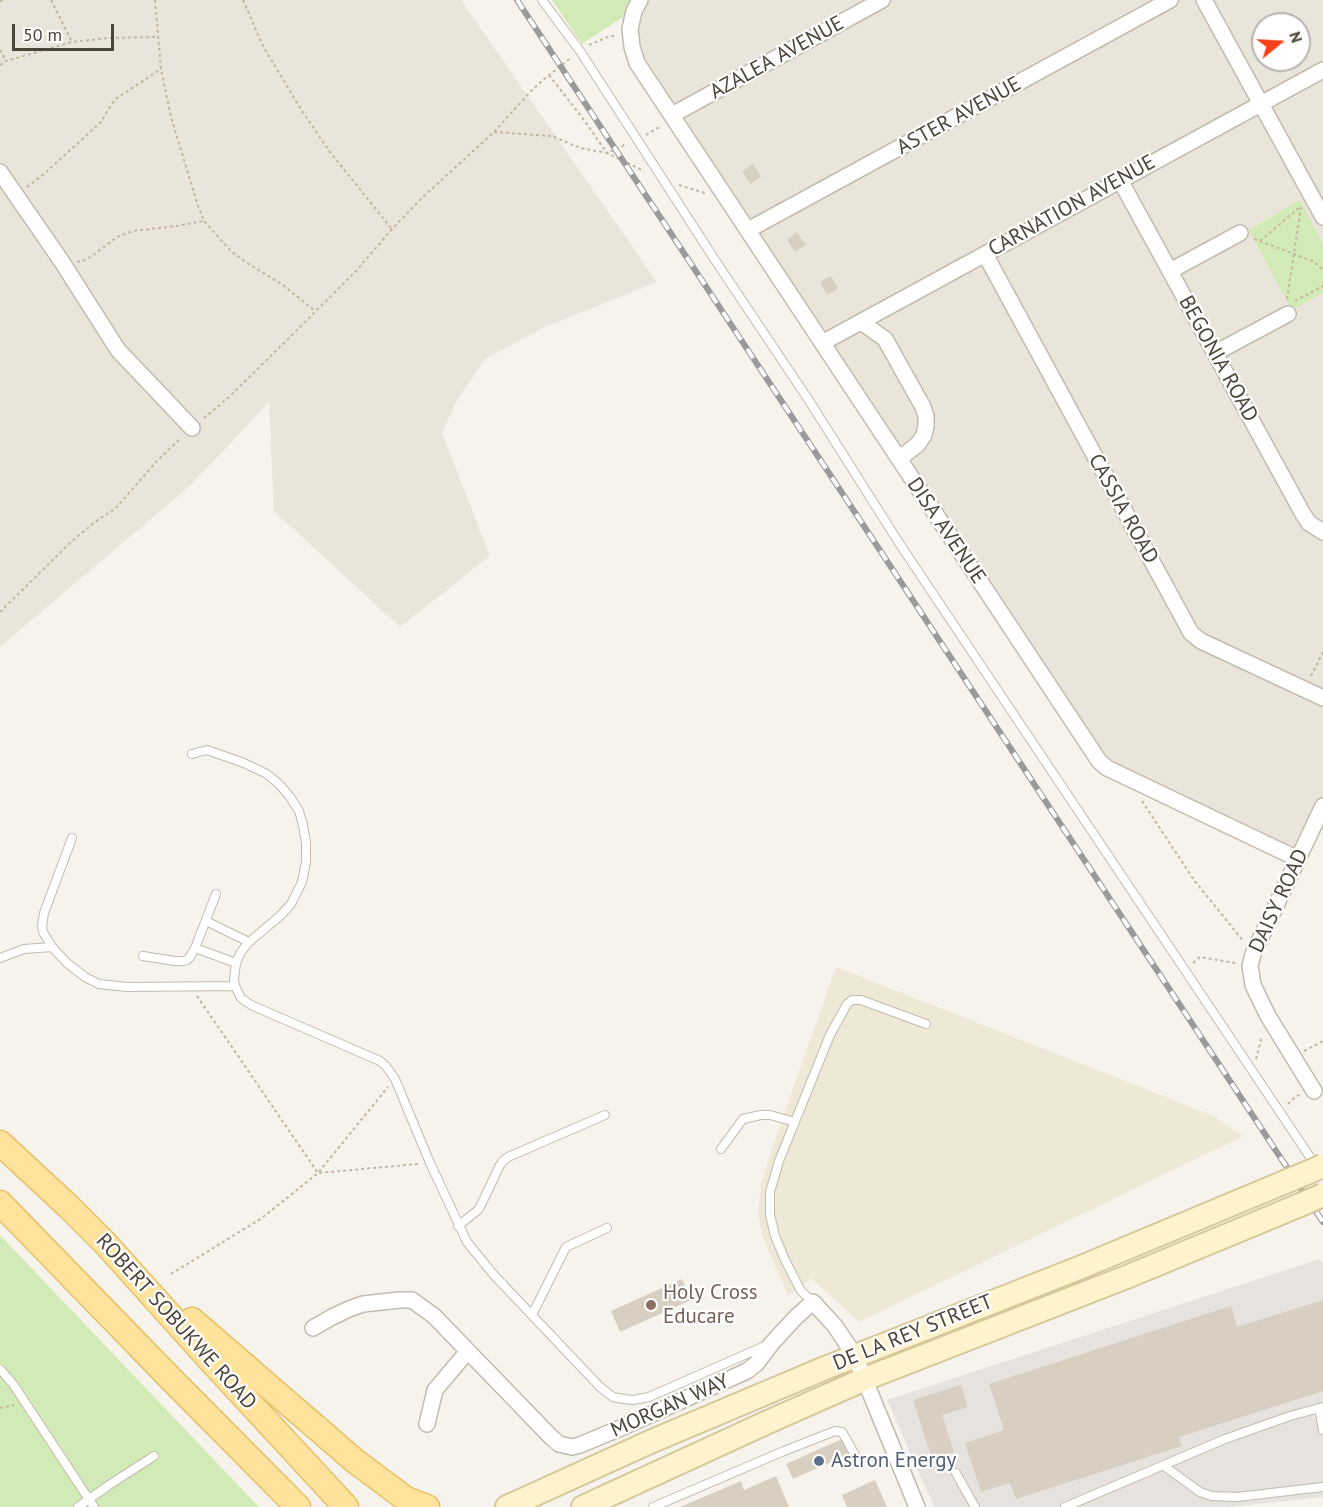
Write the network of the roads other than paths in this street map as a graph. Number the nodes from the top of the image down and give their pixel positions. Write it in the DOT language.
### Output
graph roads {
  1 [pos="542,0"];
  2 [pos="640,0"];
  3 [pos="882,0"];
  4 [pos="1170,0"];
  5 [pos="1204,0"];
  6 [pos="1323,70"];
  7 [pos="1261,103"];
  8 [pos="672,115"];
  9 [pos="0,172"];
  10 [pos="1120,180"];
  11 [pos="1323,217"];
  12 [pos="748,231"];
  13 [pos="1240,233"];
  14 [pos="985,254"];
  15 [pos="1170,271"];
  16 [pos="1288,315"];
  17 [pos="861,322"];
  18 [pos="822,343"];
  19 [pos="1215,353"];
  20 [pos="192,428"];
  21 [pos="898,459"];
  22 [pos="1323,532"];
  23 [pos="1323,698"];
  24 [pos="192,754"];
  25 [pos="1323,806"];
  26 [pos="72,838"];
  27 [pos="1298,859"];
  28 [pos="216,894"];
  29 [pos="206,921"];
  30 [pos="249,942"];
  31 [pos="52,947"];
  32 [pos="195,948"];
  33 [pos="142,956"];
  34 [pos="0,958"];
  35 [pos="236,963"];
  36 [pos="235,986"];
  37 [pos="926,1024"];
  38 [pos="1314,1090"];
  39 [pos="605,1115"];
  40 [pos="795,1122"];
  41 [pos="0,1143"];
  42 [pos="720,1149"];
  43 [pos="1323,1166"];
  44 [pos="1323,1177"];
  45 [pos="1323,1195"];
  46 [pos="0,1203"];
  47 [pos="459,1226"];
  48 [pos="607,1228"];
  49 [pos="105,1243"];
  50 [pos="813,1302"];
  51 [pos="532,1315"];
  52 [pos="313,1328"];
  53 [pos="772,1343"];
  54 [pos="468,1352"];
  55 [pos="855,1356"];
  56 [pos="0,1370"];
  57 [pos="865,1379"];
  58 [pos="1321,1407"];
  59 [pos="427,1424"];
  60 [pos="1323,1430"];
  61 [pos="154,1456"];
  62 [pos="860,1464"];
  63 [pos="1164,1466"];
  64 [pos="956,1473"];
  65 [pos="1323,1487"];
  66 [pos="92,1503"];
  67 [pos="78,1507"];
  68 [pos="298,1507"];
  69 [pos="346,1507"];
  70 [pos="426,1507"];
  71 [pos="507,1507"];
  72 [pos="583,1507"];
  73 [pos="653,1507"];
  74 [pos="918,1507"];
  75 [pos="975,1507"];
  76 [pos="1065,1507"];
  1 -- 44 [label="lane"];
  2 -- 8 [label="street, DISA AVENUE"];
  3 -- 8 [label="street, AZALEA AVENUE"];
  4 -- 12 [label="street, ASTER AVENUE"];
  5 -- 7 [label="street"];
  6 -- 7 [label="street, CARNATION AVENUE"];
  7 -- 10 [label="street, CARNATION AVENUE"];
  7 -- 11 [label="street"];
  8 -- 12 [label="street, DISA AVENUE"];
  9 -- 20 [label="street"];
  10 -- 14 [label="street, CARNATION AVENUE"];
  10 -- 15 [label="street, BEGONIA ROAD"];
  12 -- 18 [label="street, DISA AVENUE"];
  13 -- 15 [label="street"];
  14 -- 17 [label="street, CARNATION AVENUE"];
  14 -- 23 [label="street, CASSIA ROAD"];
  15 -- 19 [label="street, BEGONIA ROAD"];
  16 -- 19 [label="street"];
  17 -- 18 [label="street, CARNATION AVENUE"];
  17 -- 21 [label="street"];
  18 -- 21 [label="street, DISA AVENUE"];
  19 -- 22 [label="street, BEGONIA ROAD"];
  21 -- 27 [label="street, DISA AVENUE"];
  24 -- 30 [label="lane"];
  25 -- 27 [label="street, DAISY ROAD"];
  26 -- 31 [label="lane"];
  27 -- 38 [label="street, DAISY ROAD"];
  28 -- 29 [label="lane"];
  29 -- 30 [label="lane"];
  29 -- 32 [label="lane"];
  30 -- 35 [label="lane"];
  31 -- 34 [label="lane"];
  31 -- 36 [label="lane"];
  32 -- 33 [label="lane"];
  32 -- 35 [label="lane"];
  35 -- 36 [label="lane"];
  36 -- 47 [label="lane"];
  37 -- 40 [label="lane"];
  39 -- 47 [label="lane"];
  40 -- 42 [label="lane"];
  40 -- 50 [label="lane"];
  41 -- 49 [label="main road, ROBERT SOBUKWE ROAD"];
  43 -- 55 [label="main road, DE LA REY STREET, bridge"];
  45 -- 57 [label="main road, DE LA REY STREET, bridge"];
  46 -- 68 [label="main road, ROBERT SOBUKWE ROAD"];
  47 -- 51 [label="lane"];
  48 -- 51 [label="lane"];
  49 -- 69 [label="main road, ROBERT SOBUKWE ROAD"];
  49 -- 70 [label="main road"];
  50 -- 53 [label="street, MORGAN WAY"];
  50 -- 55 [label="street"];
  51 -- 53 [label="lane"];
  52 -- 54 [label="street, MORGAN WAY"];
  53 -- 54 [label="street, MORGAN WAY"];
  54 -- 59 [label="street"];
  55 -- 57 [label="street"];
  55 -- 71 [label="main road, DE LA REY STREET"];
  56 -- 66 [label="lane"];
  57 -- 72 [label="main road, DE LA REY STREET"];
  57 -- 74 [label="street"];
  58 -- 60 [label="lane"];
  58 -- 63 [label="lane"];
  61 -- 66 [label="lane"];
  62 -- 73 [label="lane"];
  63 -- 65 [label="lane"];
  63 -- 76 [label="lane"];
  64 -- 75 [label="lane"];
  66 -- 67 [label="lane"];
}
